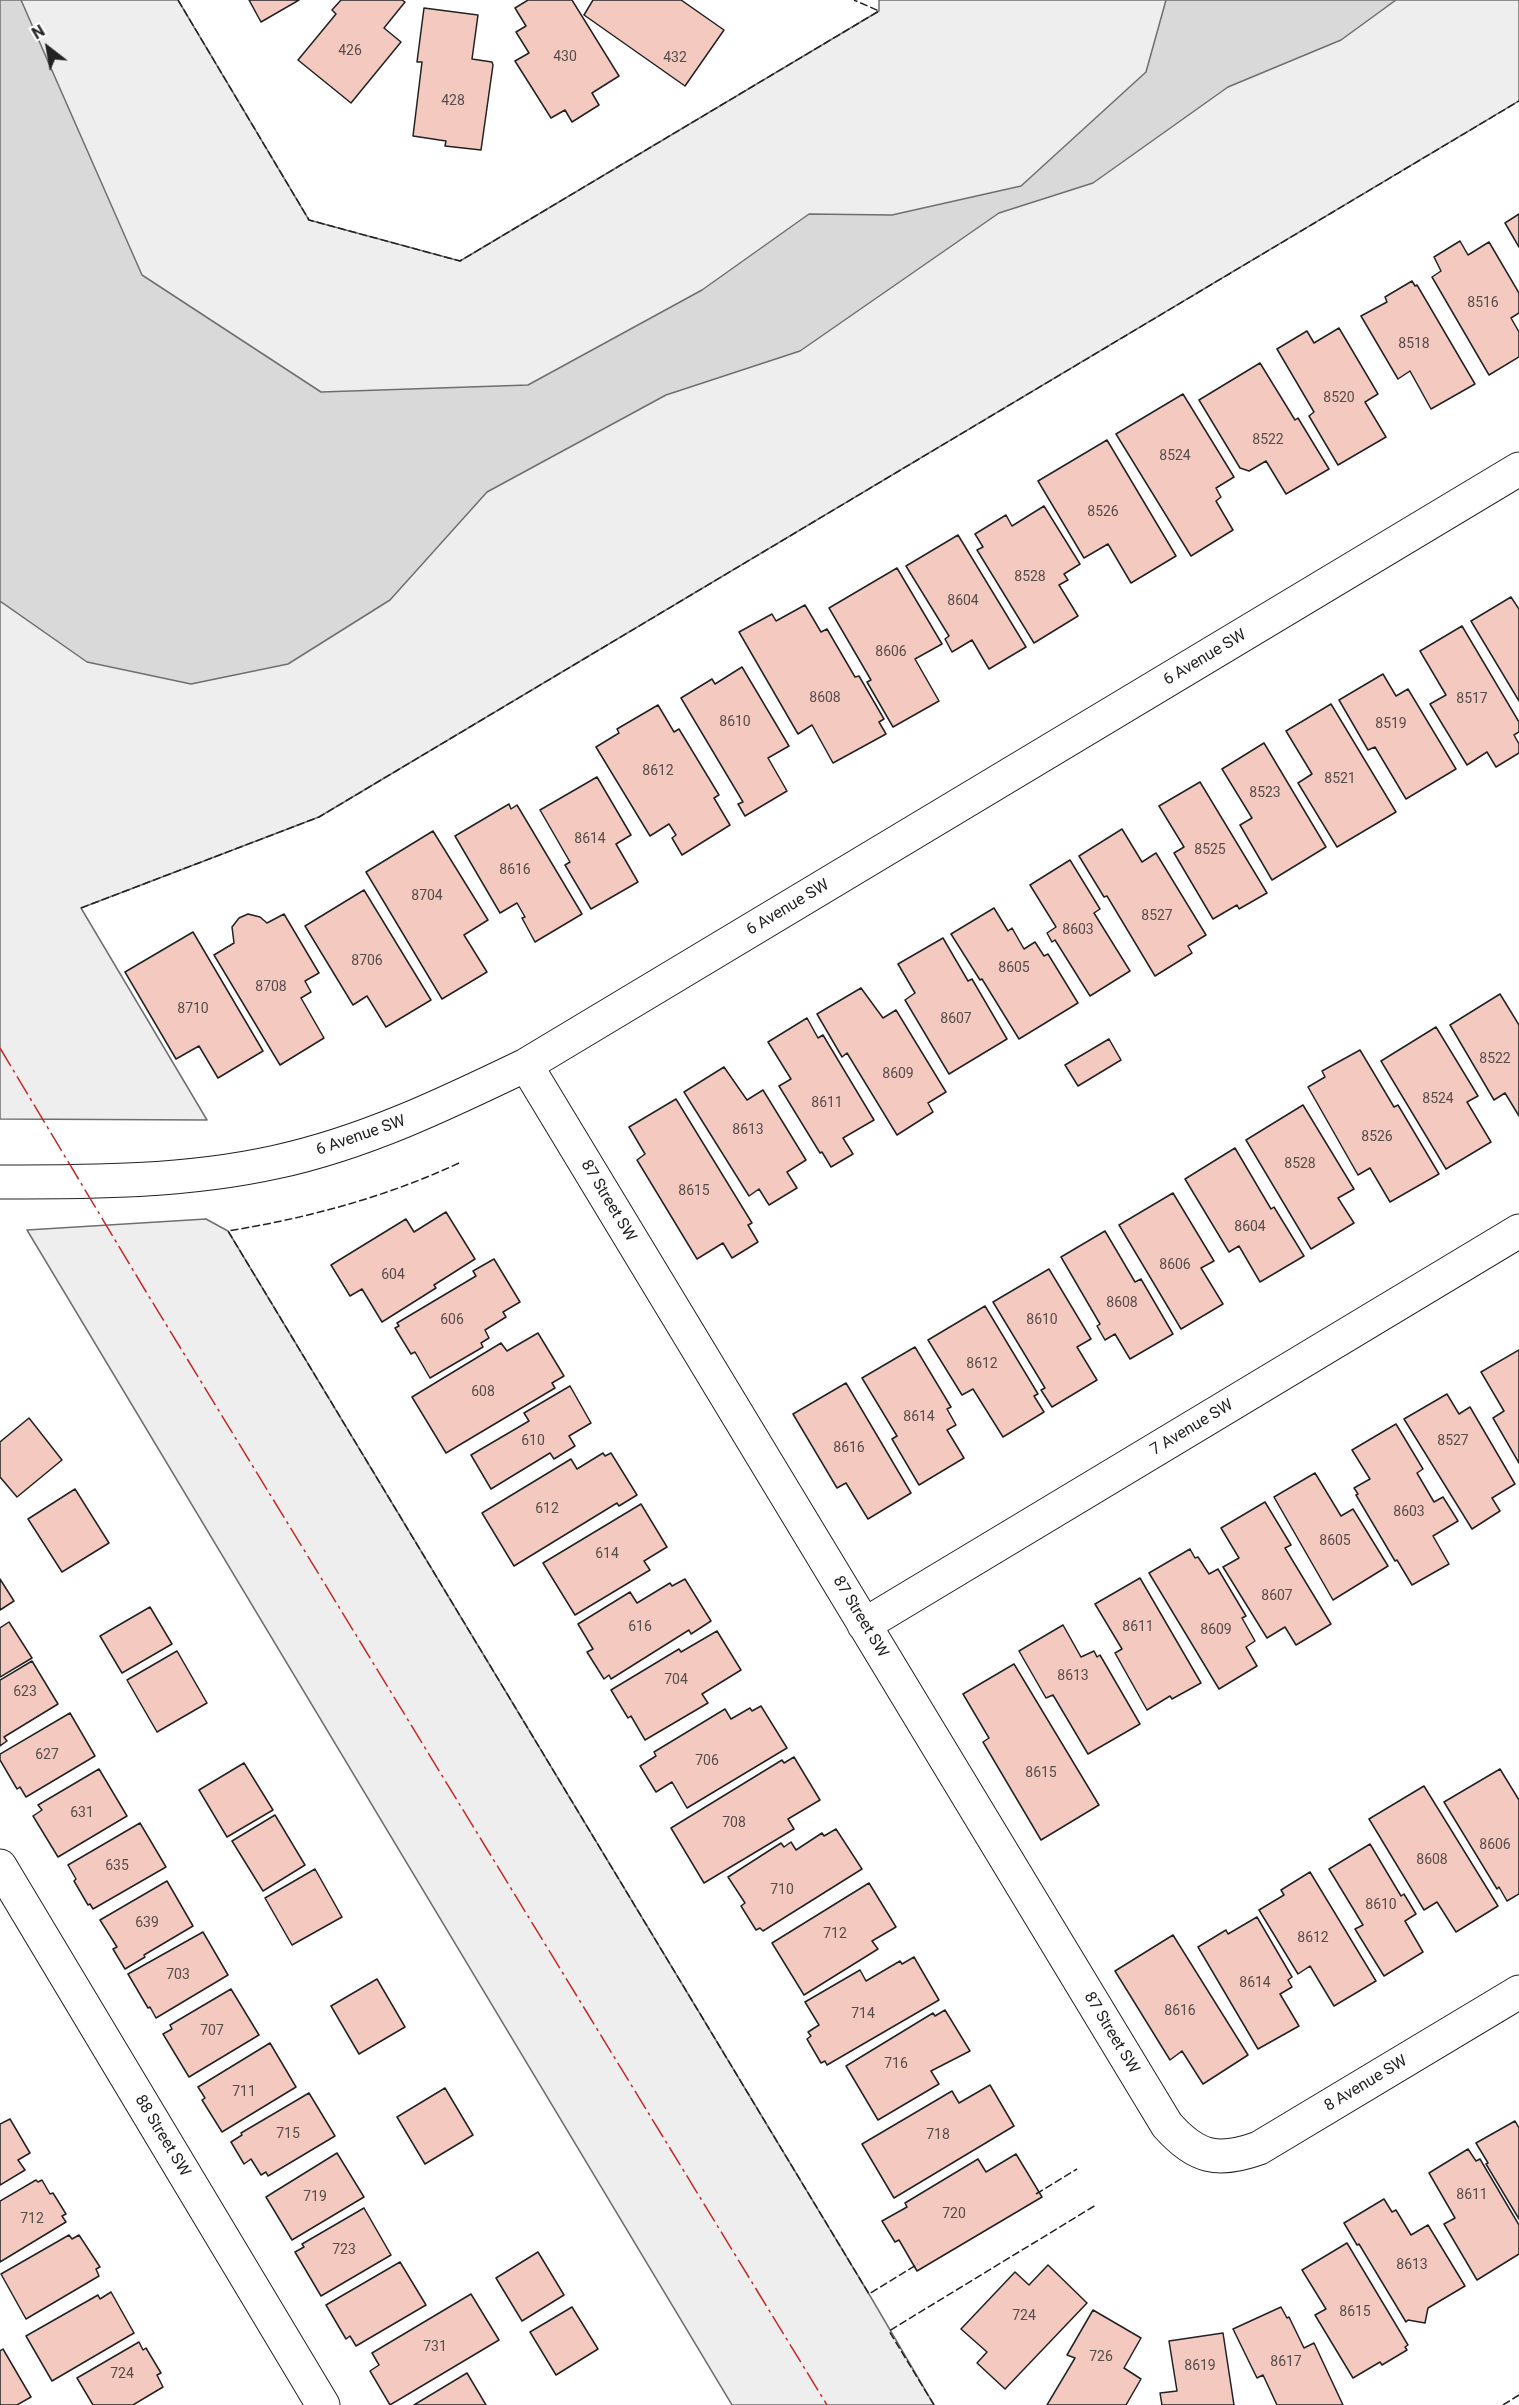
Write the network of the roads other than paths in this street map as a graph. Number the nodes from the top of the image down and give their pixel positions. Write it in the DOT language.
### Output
graph roads {
  1 [pos="1519,469"];
  2 [pos="526,1065"];
  3 [pos="0,1182"];
  4 [pos="1519,1231"];
  5 [pos="864,1624"];
  6 [pos="0,1866"];
  7 [pos="1519,1992"];
  8 [pos="1206,2156"];
  9 [pos="323,2405"];
  1 -- 2 [label="street, 6 Avenue SW"];
  2 -- 3 [label="street, 6 Avenue SW"];
  2 -- 5 [label="street, 87 Street SW"];
  4 -- 5 [label="street, 7 Avenue SW"];
  5 -- 8 [label="street, 87 Street SW"];
  6 -- 9 [label="street, 88 Street SW"];
  7 -- 8 [label="street, 8 Avenue SW"];
}
